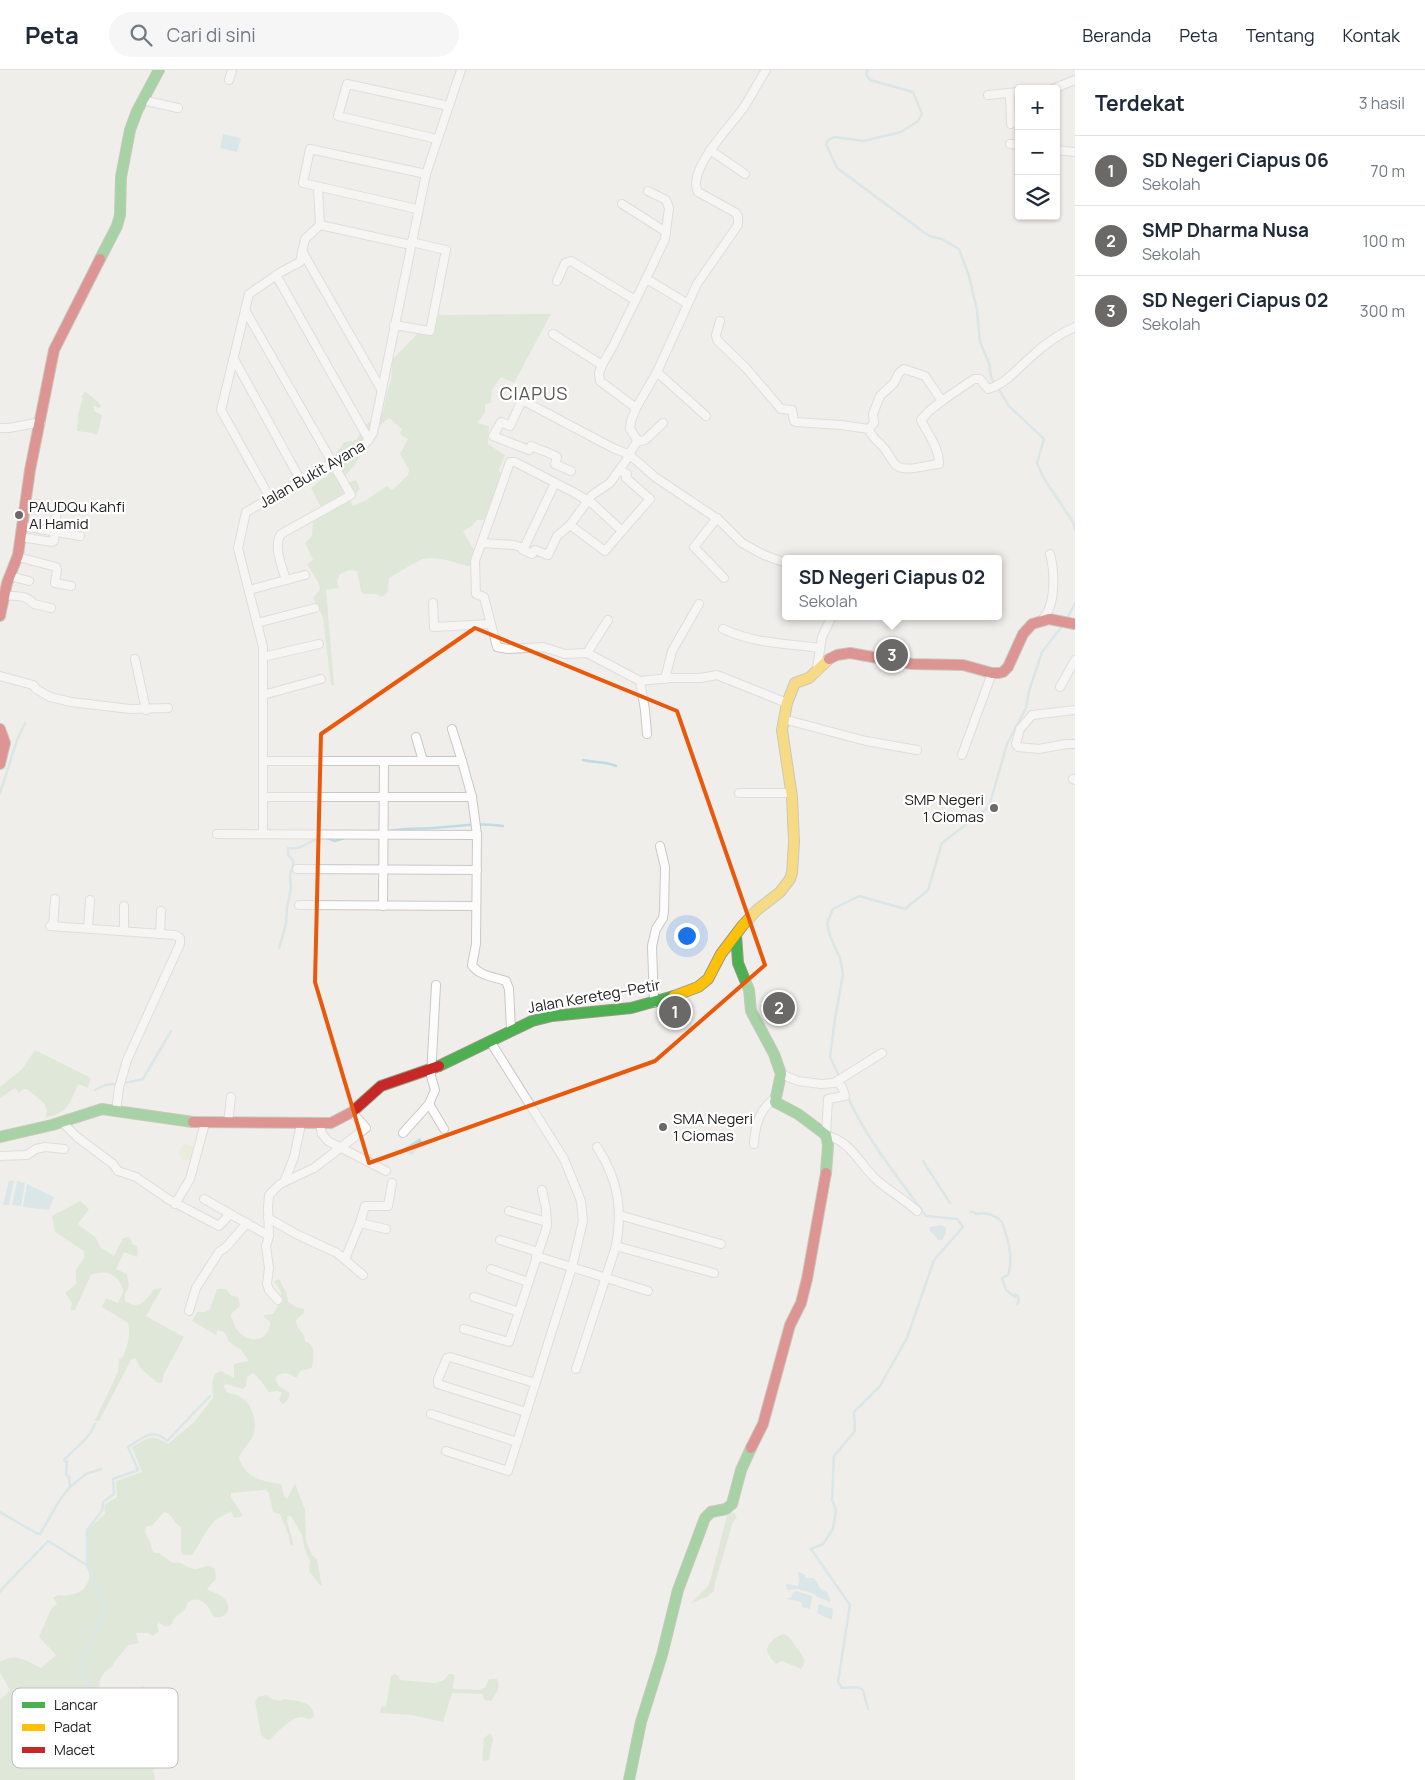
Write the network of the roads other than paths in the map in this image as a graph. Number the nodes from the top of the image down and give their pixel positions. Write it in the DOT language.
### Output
graph roads {
  1 [pos="159,70"];
  2 [pos="232,70"];
  3 [pos="461,70"];
  4 [pos="766,70"];
  5 [pos="229,80"];
  6 [pos="1075,80"];
  7 [pos="1060,86"];
  8 [pos="1015,93"];
  9 [pos="988,95"];
  10 [pos="142,100"];
  11 [pos="449,106"];
  12 [pos="178,108"];
  13 [pos="1011,124"];
  14 [pos="437,139"];
  15 [pos="1010,144"];
  16 [pos="1015,145"];
  17 [pos="710,150"];
  18 [pos="1060,150"];
  19 [pos="1075,152"];
  20 [pos="426,174"];
  21 [pos="745,174"];
  22 [pos="318,187"];
  23 [pos="648,191"];
  24 [pos="622,204"];
  25 [pos="418,209"];
  26 [pos="320,225"];
  27 [pos="666,232"];
  28 [pos="411,243"];
  29 [pos="302,251"];
  30 [pos="276,276"];
  31 [pos="557,281"];
  32 [pos="645,281"];
  33 [pos="635,300"];
  34 [pos="688,304"];
  35 [pos="246,310"];
  36 [pos="720,321"];
  37 [pos="394,326"];
  38 [pos="1075,327"];
  39 [pos="553,334"];
  40 [pos="234,359"];
  41 [pos="602,365"];
  42 [pos="657,372"];
  43 [pos="381,389"];
  44 [pos="942,401"];
  45 [pos="636,408"];
  46 [pos="706,416"];
  47 [pos="41,422"];
  48 [pos="663,423"];
  49 [pos="0,428"];
  50 [pos="869,429"];
  51 [pos="369,440"];
  52 [pos="637,442"];
  53 [pos="630,455"];
  54 [pos="333,463"];
  55 [pos="620,470"];
  56 [pos="571,471"];
  57 [pos="302,480"];
  58 [pos="556,483"];
  59 [pos="270,498"];
  60 [pos="587,501"];
  61 [pos="26,504"];
  62 [pos="717,518"];
  63 [pos="570,525"];
  64 [pos="622,531"];
  65 [pos="22,532"];
  66 [pos="55,532"];
  67 [pos="80,536"];
  68 [pos="482,543"];
  69 [pos="524,548"];
  70 [pos="1050,554"];
  71 [pos="18,557"];
  72 [pos="782,562"];
  73 [pos="305,575"];
  74 [pos="10,576"];
  75 [pos="724,578"];
  76 [pos="286,580"];
  77 [pos="29,581"];
  78 [pos="71,586"];
  79 [pos="248,590"];
  80 [pos="4,595"];
  81 [pos="433,603"];
  82 [pos="699,604"];
  83 [pos="51,608"];
  84 [pos="315,608"];
  85 [pos="0,616"];
  86 [pos="608,620"];
  87 [pos="830,620"];
  88 [pos="1042,620"];
  89 [pos="256,623"];
  90 [pos="490,624"];
  91 [pos="1074,624"];
  92 [pos="722,629"];
  93 [pos="319,644"];
  94 [pos="819,648"];
  95 [pos="587,653"];
  96 [pos="263,658"];
  97 [pos="135,659"];
  98 [pos="1075,660"];
  99 [pos="817,668"];
  100 [pos="992,673"];
  101 [pos="0,676"];
  102 [pos="321,679"];
  103 [pos="665,679"];
  104 [pos="640,681"];
  105 [pos="1060,687"];
  106 [pos="263,695"];
  107 [pos="787,703"];
  108 [pos="168,708"];
  109 [pos="146,710"];
  110 [pos="1075,710"];
  111 [pos="783,719"];
  112 [pos="452,729"];
  113 [pos="647,734"];
  114 [pos="2,735"];
  115 [pos="416,737"];
  116 [pos="1075,744"];
  117 [pos="917,750"];
  118 [pos="962,755"];
  119 [pos="263,761"];
  120 [pos="384,761"];
  121 [pos="424,761"];
  122 [pos="462,762"];
  123 [pos="0,764"];
  124 [pos="740,793"];
  125 [pos="791,793"];
  126 [pos="263,797"];
  127 [pos="384,797"];
  128 [pos="472,798"];
  129 [pos="217,834"];
  130 [pos="262,834"];
  131 [pos="384,834"];
  132 [pos="477,835"];
  133 [pos="660,846"];
  134 [pos="297,869"];
  135 [pos="383,870"];
  136 [pos="477,870"];
  137 [pos="54,899"];
  138 [pos="90,900"];
  139 [pos="298,905"];
  140 [pos="124,906"];
  141 [pos="383,906"];
  142 [pos="476,906"];
  143 [pos="161,911"];
  144 [pos="88,928"];
  145 [pos="124,931"];
  146 [pos="160,934"];
  147 [pos="736,935"];
  148 [pos="436,985"];
  149 [pos="654,1003"];
  150 [pos="511,1029"];
  151 [pos="490,1041"];
  152 [pos="882,1053"];
  153 [pos="433,1068"];
  154 [pos="781,1074"];
  155 [pos="837,1082"];
  156 [pos="231,1096"];
  157 [pos="774,1099"];
  158 [pos="429,1104"];
  159 [pos="116,1111"];
  160 [pos="352,1112"];
  161 [pos="62,1122"];
  162 [pos="205,1123"];
  163 [pos="228,1123"];
  164 [pos="301,1124"];
  165 [pos="320,1125"];
  166 [pos="444,1129"];
  167 [pos="402,1133"];
  168 [pos="826,1135"];
  169 [pos="0,1137"];
  170 [pos="754,1144"];
  171 [pos="597,1147"];
  172 [pos="64,1149"];
  173 [pos="341,1149"];
  174 [pos="0,1156"];
  175 [pos="386,1171"];
  176 [pos="285,1180"];
  177 [pos="392,1183"];
  178 [pos="542,1190"];
  179 [pos="204,1199"];
  180 [pos="175,1204"];
  181 [pos="509,1211"];
  182 [pos="917,1211"];
  183 [pos="230,1214"];
  184 [pos="619,1216"];
  185 [pos="268,1218"];
  186 [pos="547,1222"];
  187 [pos="247,1223"];
  188 [pos="360,1223"];
  189 [pos="386,1229"];
  190 [pos="269,1236"];
  191 [pos="500,1240"];
  192 [pos="721,1244"];
  193 [pos="616,1246"];
  194 [pos="537,1254"];
  195 [pos="346,1259"];
  196 [pos="572,1267"];
  197 [pos="491,1270"];
  198 [pos="714,1273"];
  199 [pos="363,1275"];
  200 [pos="606,1277"];
  201 [pos="528,1282"];
  202 [pos="648,1290"];
  203 [pos="474,1297"];
  204 [pos="278,1300"];
  205 [pos="189,1310"];
  206 [pos="519,1312"];
  207 [pos="464,1328"];
  208 [pos="576,1369"];
  209 [pos="535,1383"];
  210 [pos="526,1412"];
  211 [pos="431,1414"];
  212 [pos="517,1442"];
  213 [pos="446,1451"];
  214 [pos="629,1780"];
  1 -- 10 [label="street"];
  2 -- 5 [label="street"];
  3 -- 11 [label="street, Jalan Bukit Ayana"];
  4 -- 17 [label="street"];
  6 -- 7 [label="street"];
  8 -- 9 [label="street"];
  8 -- 13 [label="street"];
  10 -- 12 [label="street"];
  10 -- 47 [label="street"];
  11 -- 14 [label="street, Jalan Bukit Ayana"];
  11 -- 14 [label="street"];
  14 -- 20 [label="street, Jalan Bukit Ayana"];
  15 -- 16 [label="street"];
  17 -- 21 [label="street"];
  17 -- 34 [label="street"];
  18 -- 19 [label="street"];
  20 -- 22 [label="street"];
  20 -- 25 [label="street, Jalan Bukit Ayana"];
  22 -- 25 [label="street"];
  22 -- 26 [label="street"];
  23 -- 27 [label="street"];
  24 -- 27 [label="street"];
  25 -- 28 [label="street, Jalan Bukit Ayana"];
  26 -- 28 [label="street"];
  26 -- 29 [label="street"];
  27 -- 32 [label="street"];
  28 -- 37 [label="street, Jalan Bukit Ayana"];
  28 -- 37 [label="street"];
  29 -- 30 [label="street"];
  29 -- 43 [label="street"];
  30 -- 35 [label="street"];
  30 -- 51 [label="street"];
  31 -- 33 [label="street"];
  32 -- 33 [label="street"];
  32 -- 34 [label="street"];
  33 -- 41 [label="street"];
  34 -- 42 [label="street"];
  35 -- 40 [label="street"];
  35 -- 54 [label="street"];
  36 -- 50 [label="street"];
  37 -- 43 [label="street, Jalan Bukit Ayana"];
  38 -- 44 [label="street"];
  39 -- 41 [label="street"];
  40 -- 57 [label="street"];
  40 -- 59 [label="street"];
  41 -- 45 [label="street"];
  42 -- 45 [label="street"];
  42 -- 46 [label="street"];
  43 -- 51 [label="street, Jalan Bukit Ayana"];
  44 -- 50 [label="street"];
  44 -- 50 [label="street"];
  45 -- 52 [label="street"];
  47 -- 49 [label="street"];
  47 -- 61 [label="street"];
  48 -- 52 [label="street"];
  51 -- 54 [label="street, Jalan Bukit Ayana"];
  52 -- 53 [label="street"];
  53 -- 55 [label="street"];
  53 -- 56 [label="street"];
  53 -- 62 [label="street"];
  54 -- 57 [label="street, Jalan Bukit Ayana"];
  54 -- 76 [label="street"];
  55 -- 60 [label="street"];
  55 -- 64 [label="street"];
  57 -- 59 [label="street, Jalan Bukit Ayana"];
  58 -- 60 [label="street"];
  58 -- 68 [label="street"];
  58 -- 69 [label="street"];
  59 -- 79 [label="street, Jalan Bukit Ayana"];
  60 -- 63 [label="street"];
  60 -- 64 [label="street"];
  61 -- 65 [label="street"];
  61 -- 66 [label="street"];
  62 -- 72 [label="street"];
  62 -- 75 [label="street"];
  63 -- 64 [label="street"];
  63 -- 69 [label="street"];
  65 -- 66 [label="street"];
  65 -- 71 [label="street"];
  66 -- 67 [label="street"];
  68 -- 69 [label="street"];
  68 -- 90 [label="street"];
  70 -- 88 [label="street"];
  71 -- 74 [label="street"];
  71 -- 78 [label="street"];
  73 -- 76 [label="street"];
  74 -- 77 [label="street"];
  74 -- 80 [label="street"];
  76 -- 79 [label="street"];
  79 -- 89 [label="street, Jalan Bukit Ayana"];
  80 -- 83 [label="street"];
  80 -- 85 [label="street"];
  81 -- 90 [label="street"];
  82 -- 103 [label="street"];
  84 -- 89 [label="street"];
  86 -- 95 [label="street"];
  87 -- 94 [label="street"];
  88 -- 91 [label="street"];
  88 -- 100 [label="street"];
  89 -- 96 [label="street, Jalan Bukit Ayana"];
  90 -- 95 [label="street"];
  92 -- 94 [label="street"];
  93 -- 96 [label="street"];
  94 -- 99 [label="street"];
  95 -- 104 [label="street"];
  96 -- 106 [label="street, Jalan Bukit Ayana"];
  97 -- 109 [label="street"];
  98 -- 105 [label="street"];
  99 -- 100 [label="street, Jalan Kereteg–Petir"];
  99 -- 107 [label="street, Jalan Kereteg–Petir"];
  100 -- 118 [label="street"];
  101 -- 109 [label="street"];
  102 -- 106 [label="street"];
  103 -- 104 [label="street"];
  103 -- 107 [label="street"];
  104 -- 113 [label="street"];
  106 -- 119 [label="street, Jalan Bukit Ayana"];
  107 -- 111 [label="street, Jalan Kereteg–Petir"];
  108 -- 109 [label="street"];
  110 -- 116 [label="street"];
  111 -- 117 [label="street"];
  111 -- 125 [label="street, Jalan Kereteg–Petir"];
  112 -- 122 [label="street"];
  114 -- 123 [label="street"];
  115 -- 121 [label="street"];
  119 -- 120 [label="street"];
  119 -- 126 [label="street, Jalan Bukit Ayana"];
  120 -- 121 [label="street"];
  120 -- 127 [label="street"];
  121 -- 122 [label="street"];
  122 -- 128 [label="street"];
  124 -- 125 [label="street"];
  125 -- 147 [label="street, Jalan Kereteg–Petir"];
  126 -- 127 [label="street"];
  126 -- 130 [label="street, Jalan Bukit Ayana"];
  127 -- 128 [label="street"];
  127 -- 131 [label="street"];
  128 -- 132 [label="street"];
  129 -- 130 [label="street"];
  130 -- 131 [label="street"];
  131 -- 132 [label="street"];
  131 -- 135 [label="street"];
  132 -- 136 [label="street"];
  133 -- 149 [label="street"];
  134 -- 135 [label="street"];
  135 -- 136 [label="street"];
  135 -- 141 [label="street"];
  136 -- 142 [label="street"];
  137 -- 144 [label="street"];
  138 -- 144 [label="street"];
  139 -- 141 [label="street"];
  140 -- 145 [label="street"];
  141 -- 142 [label="street"];
  142 -- 150 [label="street"];
  143 -- 146 [label="street"];
  144 -- 145 [label="street"];
  145 -- 146 [label="street"];
  146 -- 159 [label="street"];
  147 -- 149 [label="street, Jalan Kereteg–Petir"];
  147 -- 154 [label="street"];
  148 -- 153 [label="street"];
  149 -- 150 [label="street, Jalan Kereteg–Petir"];
  150 -- 151 [label="street, Jalan Kereteg–Petir"];
  151 -- 153 [label="street, Jalan Kereteg–Petir"];
  151 -- 196 [label="street"];
  152 -- 155 [label="street"];
  153 -- 158 [label="street"];
  153 -- 160 [label="street, Jalan Kereteg–Petir"];
  154 -- 155 [label="street"];
  154 -- 157 [label="street"];
  155 -- 168 [label="street"];
  156 -- 163 [label="street"];
  157 -- 168 [label="street"];
  157 -- 170 [label="street"];
  158 -- 166 [label="street"];
  158 -- 167 [label="street"];
  159 -- 161 [label="street, Jalan Kereteg–Petir"];
  159 -- 162 [label="street, Jalan Kereteg–Petir"];
  160 -- 165 [label="street, Jalan Kereteg–Petir"];
  160 -- 173 [label="street"];
  161 -- 169 [label="street, Jalan Kereteg–Petir"];
  161 -- 180 [label="street"];
  162 -- 163 [label="street, Jalan Kereteg–Petir"];
  162 -- 180 [label="street"];
  163 -- 164 [label="street, Jalan Kereteg–Petir"];
  164 -- 165 [label="street, Jalan Kereteg–Petir"];
  164 -- 176 [label="street"];
  165 -- 173 [label="street"];
  168 -- 182 [label="street"];
  168 -- 214 [label="street"];
  171 -- 184 [label="street"];
  172 -- 174 [label="street"];
  173 -- 175 [label="street"];
  173 -- 176 [label="street"];
  176 -- 185 [label="street"];
  177 -- 188 [label="street"];
  178 -- 186 [label="street"];
  179 -- 183 [label="street"];
  180 -- 183 [label="street"];
  181 -- 186 [label="street"];
  183 -- 187 [label="street"];
  184 -- 192 [label="street"];
  184 -- 193 [label="street"];
  185 -- 190 [label="street"];
  185 -- 195 [label="street"];
  186 -- 194 [label="street"];
  187 -- 190 [label="street"];
  187 -- 205 [label="street"];
  188 -- 189 [label="street"];
  188 -- 195 [label="street"];
  190 -- 204 [label="street"];
  191 -- 194 [label="street"];
  193 -- 198 [label="street"];
  193 -- 200 [label="street"];
  194 -- 196 [label="street"];
  194 -- 201 [label="street"];
  195 -- 199 [label="street"];
  196 -- 200 [label="street"];
  196 -- 209 [label="street"];
  197 -- 201 [label="street"];
  200 -- 202 [label="street"];
  200 -- 208 [label="street"];
  201 -- 206 [label="street"];
  203 -- 206 [label="street"];
  206 -- 207 [label="street"];
  209 -- 210 [label="street"];
  209 -- 210 [label="street"];
  210 -- 212 [label="street"];
  211 -- 212 [label="street"];
  212 -- 213 [label="street"];
}
